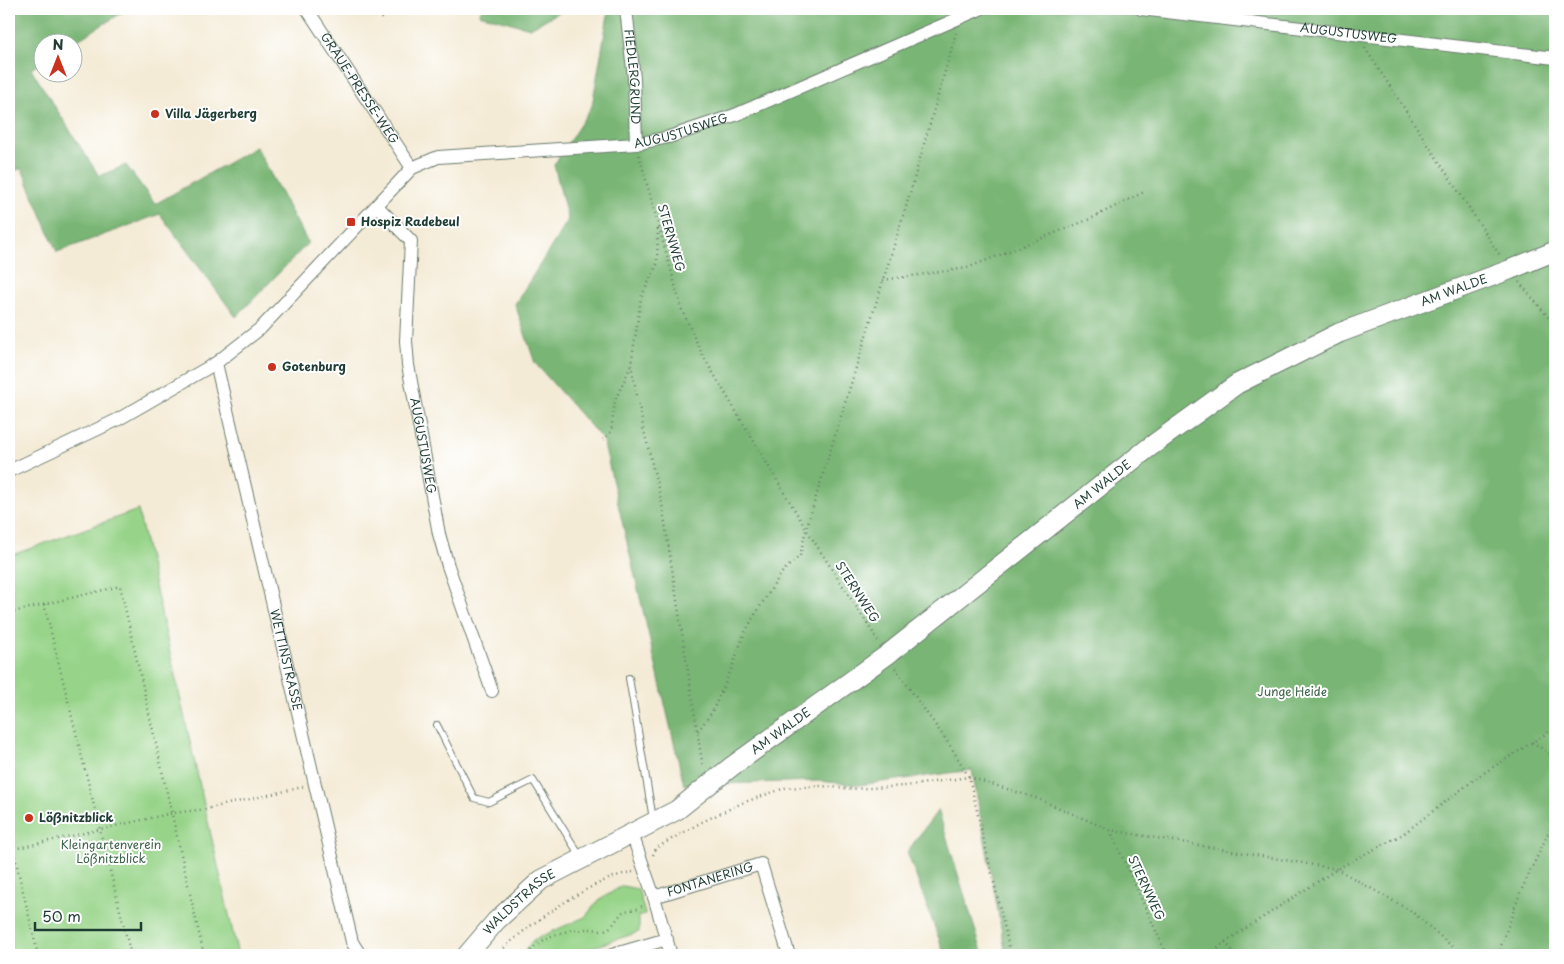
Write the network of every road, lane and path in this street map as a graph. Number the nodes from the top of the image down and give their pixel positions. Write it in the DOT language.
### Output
graph roads {
  1 [pos="307,9"];
  2 [pos="376,9"];
  3 [pos="397,9"];
  4 [pos="626,9"];
  5 [pos="980,9"];
  6 [pos="1141,9"];
  7 [pos="960,16"];
  8 [pos="1356,34"];
  9 [pos="1555,58"];
  10 [pos="636,144"];
  11 [pos="412,168"];
  12 [pos="1146,191"];
  13 [pos="377,206"];
  14 [pos="658,225"];
  15 [pos="1555,251"];
  16 [pos="1509,270"];
  17 [pos="883,280"];
  18 [pos="1555,324"];
  19 [pos="216,363"];
  20 [pos="631,366"];
  21 [pos="603,440"];
  22 [pos="9,471"];
  23 [pos="806,529"];
  24 [pos="44,604"];
  25 [pos="9,612"];
  26 [pos="886,655"];
  27 [pos="629,678"];
  28 [pos="492,691"];
  29 [pos="437,725"];
  30 [pos="1555,728"];
  31 [pos="698,731"];
  32 [pos="1532,742"];
  33 [pos="1555,756"];
  34 [pos="969,777"];
  35 [pos="316,784"];
  36 [pos="700,791"];
  37 [pos="173,813"];
  38 [pos="1555,819"];
  39 [pos="654,822"];
  40 [pos="100,829"];
  41 [pos="1110,830"];
  42 [pos="9,832"];
  43 [pos="632,834"];
  44 [pos="13,849"];
  45 [pos="9,850"];
  46 [pos="582,860"];
  47 [pos="1337,869"];
  48 [pos="645,871"];
  49 [pos="654,897"];
  50 [pos="667,939"];
  51 [pos="1225,942"];
  52 [pos="38,955"];
  53 [pos="131,955"];
  54 [pos="204,955"];
  55 [pos="360,955"];
  56 [pos="467,955"];
  57 [pos="496,955"];
  58 [pos="528,955"];
  59 [pos="612,955"];
  60 [pos="671,955"];
  61 [pos="788,955"];
  62 [pos="1012,955"];
  63 [pos="1167,955"];
  64 [pos="1210,955"];
  65 [pos="1236,955"];
  66 [pos="1462,955"];
  67 [pos="1500,955"];
  1 -- 11 [label="street, GRAUE-PRESSE-WEG"];
  2 -- 3 [label="path"];
  4 -- 10 [label="street, FIEDLERGRUND"];
  5 -- 7 [label="street, AUGUSTUSWEG"];
  6 -- 8 [label="street, AUGUSTUSWEG"];
  7 -- 10 [label="street, AUGUSTUSWEG"];
  7 -- 17 [label="path"];
  8 -- 9 [label="street, AUGUSTUSWEG"];
  8 -- 16 [label="path"];
  10 -- 11 [label="street, AUGUSTUSWEG"];
  10 -- 14 [label="path, STERNWEG"];
  11 -- 13 [label="street, AUGUSTUSWEG"];
  12 -- 17 [label="path"];
  13 -- 19 [label="street, AUGUSTUSWEG"];
  13 -- 28 [label="street, AUGUSTUSWEG"];
  14 -- 20 [label="path"];
  14 -- 23 [label="path, STERNWEG"];
  15 -- 16 [label="street, AM WALDE"];
  16 -- 18 [label="path"];
  16 -- 26 [label="street, AM WALDE"];
  17 -- 23 [label="path"];
  19 -- 22 [label="street, AUGUSTUSWEG"];
  19 -- 35 [label="street, WETTINSTRASSE"];
  20 -- 21 [label="path"];
  20 -- 31 [label="path"];
  23 -- 26 [label="path, STERNWEG"];
  23 -- 31 [label="path"];
  24 -- 25 [label="path"];
  24 -- 37 [label="path"];
  24 -- 40 [label="path"];
  26 -- 34 [label="path, STERNWEG"];
  26 -- 36 [label="street, AM WALDE"];
  27 -- 39 [label="lane"];
  29 -- 46 [label="lane"];
  30 -- 32 [label="path"];
  31 -- 36 [label="path"];
  32 -- 33 [label="path"];
  32 -- 47 [label="path"];
  34 -- 41 [label="path"];
  34 -- 48 [label="path"];
  34 -- 62 [label="path, STERNWEG"];
  35 -- 37 [label="path"];
  35 -- 55 [label="street, WETTINSTRASSE"];
  36 -- 39 [label="street, WALDSTRASSE"];
  37 -- 40 [label="path"];
  37 -- 54 [label="path"];
  38 -- 67 [label="path"];
  39 -- 43 [label="street, WALDSTRASSE"];
  40 -- 44 [label="path"];
  40 -- 53 [label="path"];
  41 -- 47 [label="path"];
  41 -- 63 [label="path, STERNWEG"];
  42 -- 44 [label="path"];
  43 -- 46 [label="street, WALDSTRASSE"];
  43 -- 48 [label="street"];
  44 -- 45 [label="path"];
  44 -- 52 [label="path"];
  46 -- 56 [label="street, WALDSTRASSE"];
  47 -- 51 [label="path"];
  47 -- 66 [label="path"];
  48 -- 49 [label="street"];
  48 -- 57 [label="path"];
  49 -- 50 [label="street"];
  49 -- 58 [label="path"];
  49 -- 61 [label="street, FONTANERING"];
  50 -- 59 [label="street"];
  50 -- 60 [label="street"];
  51 -- 64 [label="path"];
  51 -- 65 [label="path"];
}
